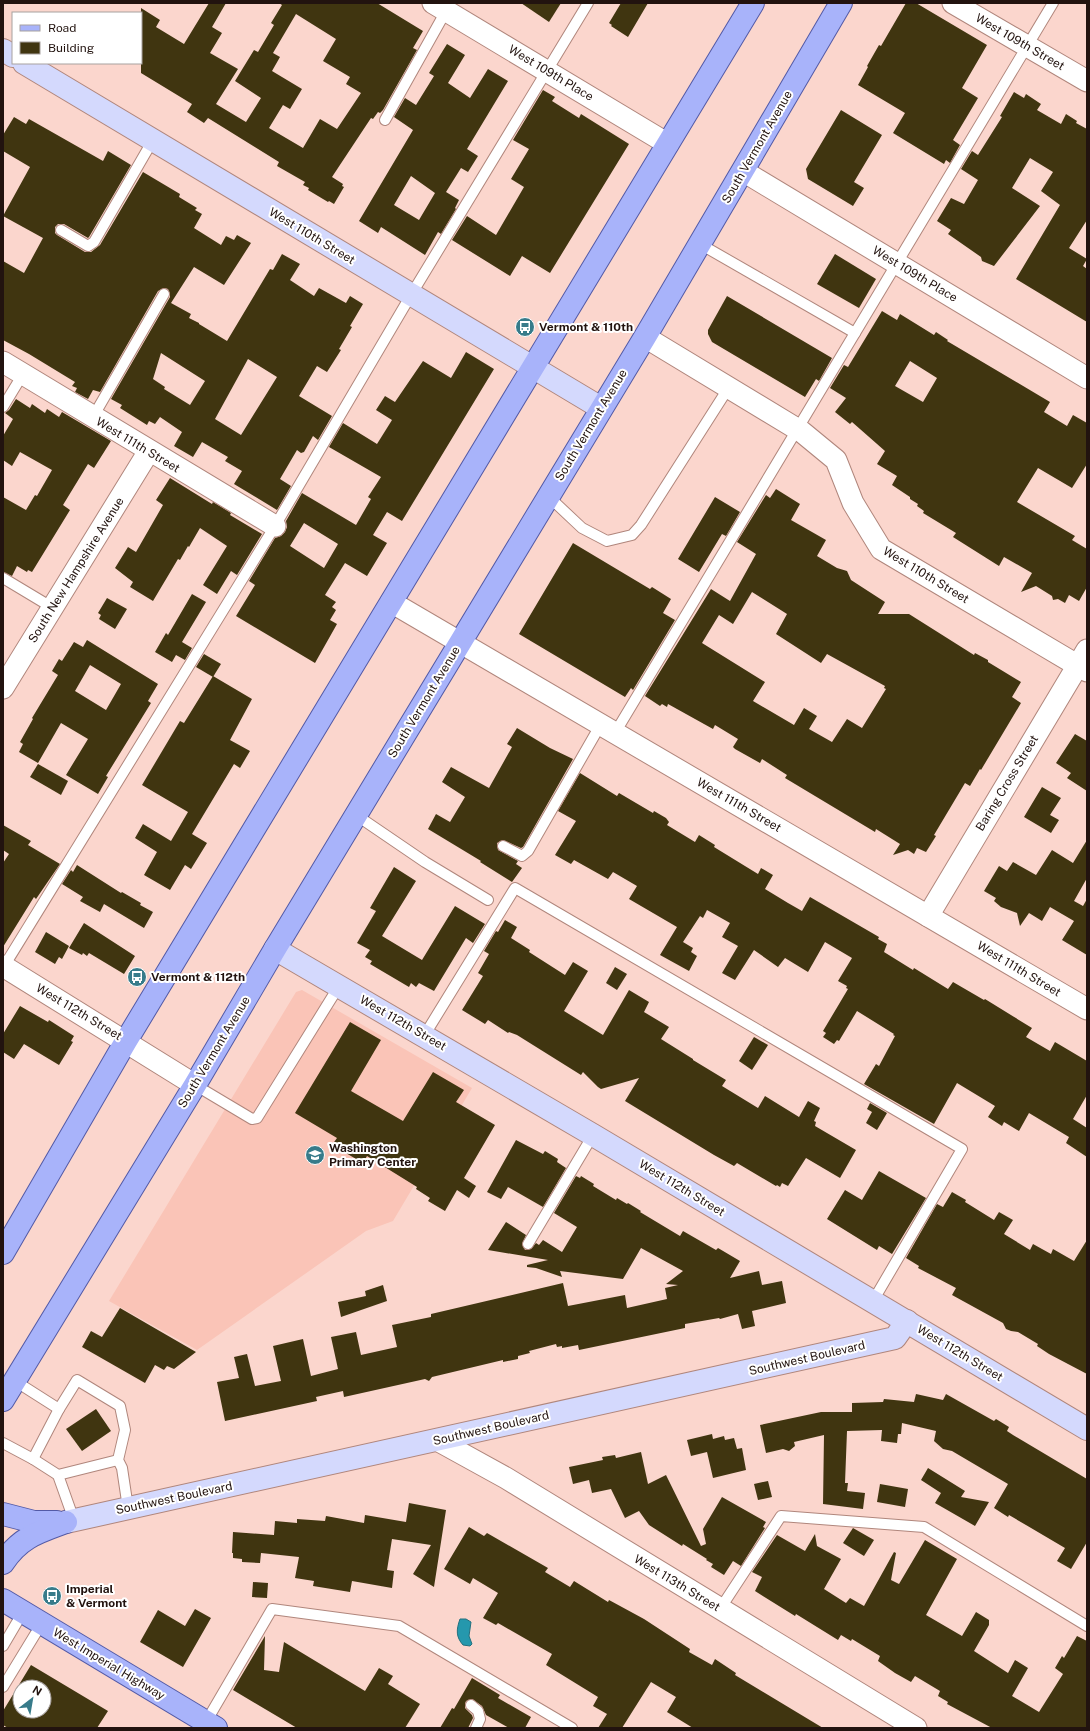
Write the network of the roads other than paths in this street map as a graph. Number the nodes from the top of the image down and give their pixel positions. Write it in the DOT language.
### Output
graph roads {
  1 [pos="588,3"];
  2 [pos="753,3"];
  3 [pos="841,3"];
  4 [pos="953,3"];
  5 [pos="1053,3"];
  6 [pos="440,7"];
  7 [pos="1027,46"];
  8 [pos="3,50"];
  9 [pos="12,55"];
  10 [pos="26,64"];
  11 [pos="547,71"];
  12 [pos="1087,81"];
  13 [pos="385,120"];
  14 [pos="153,140"];
  15 [pos="668,144"];
  16 [pos="743,171"];
  17 [pos="61,230"];
  18 [pos="700,244"];
  19 [pos="896,263"];
  20 [pos="164,294"];
  21 [pos="411,295"];
  22 [pos="854,333"];
  23 [pos="645,337"];
  24 [pos="3,362"];
  25 [pos="533,368"];
  26 [pos="23,374"];
  27 [pos="1087,378"];
  28 [pos="729,387"];
  29 [pos="3,407"];
  30 [pos="601,408"];
  31 [pos="92,417"];
  32 [pos="797,429"];
  33 [pos="149,451"];
  34 [pos="548,496"];
  35 [pos="275,526"];
  36 [pos="3,578"];
  37 [pos="391,602"];
  38 [pos="53,608"];
  39 [pos="460,642"];
  40 [pos="1084,662"];
  41 [pos="3,688"];
  42 [pos="608,729"];
  43 [pos="356,815"];
  44 [pos="503,846"];
  45 [pos="488,900"];
  46 [pos="928,916"];
  47 [pos="275,949"];
  48 [pos="3,967"];
  49 [pos="339,986"];
  50 [pos="1087,1009"];
  51 [pos="424,1036"];
  52 [pos="126,1041"];
  53 [pos="195,1085"];
  54 [pos="593,1135"];
  55 [pos="528,1244"];
  56 [pos="3,1253"];
  57 [pos="873,1301"];
  58 [pos="907,1321"];
  59 [pos="15,1381"];
  60 [pos="3,1400"];
  61 [pos="59,1409"];
  62 [pos="1087,1430"];
  63 [pos="436,1440"];
  64 [pos="3,1443"];
  65 [pos="33,1458"];
  66 [pos="118,1460"];
  67 [pos="58,1475"];
  68 [pos="128,1508"];
  69 [pos="3,1514"];
  70 [pos="70,1521"];
  71 [pos="3,1562"];
  72 [pos="3,1600"];
  73 [pos="720,1609"];
  74 [pos="23,1612"];
  75 [pos="42,1623"];
  76 [pos="1087,1626"];
  77 [pos="3,1646"];
  78 [pos="3,1687"];
  79 [pos="471,1705"];
  80 [pos="211,1725"];
  81 [pos="476,1728"];
  82 [pos="572,1728"];
  83 [pos="916,1728"];
  1 -- 11 [label="lane"];
  2 -- 15 [label="main road"];
  3 -- 16 [label="main road, South Vermont Avenue"];
  4 -- 7 [label="street, West 109th Street"];
  5 -- 7 [label="lane"];
  6 -- 11 [label="street, West 109th Place"];
  6 -- 13 [label="lane"];
  7 -- 12 [label="street, West 109th Street"];
  7 -- 19 [label="lane"];
  8 -- 9 [label="street"];
  10 -- 14 [label="street, West 110th Street"];
  11 -- 15 [label="street, West 109th Place"];
  11 -- 21 [label="lane"];
  14 -- 17 [label="lane"];
  14 -- 21 [label="street, West 110th Street"];
  15 -- 25 [label="main road"];
  16 -- 18 [label="main road, South Vermont Avenue"];
  16 -- 19 [label="street, West 109th Place"];
  18 -- 22 [label="lane"];
  18 -- 23 [label="main road, South Vermont Avenue"];
  19 -- 22 [label="lane"];
  19 -- 27 [label="street, West 109th Place"];
  20 -- 31 [label="lane"];
  21 -- 25 [label="street, West 110th Street"];
  21 -- 35 [label="lane"];
  22 -- 32 [label="lane"];
  23 -- 28 [label="street, West 110th Street"];
  23 -- 30 [label="main road, South Vermont Avenue"];
  24 -- 26 [label="street, West 111th Street"];
  25 -- 30 [label="street, West 110th Street"];
  25 -- 37 [label="main road"];
  26 -- 29 [label="lane"];
  26 -- 31 [label="street, West 111th Street"];
  28 -- 32 [label="street, West 110th Street"];
  28 -- 34 [label="lane"];
  30 -- 34 [label="main road, South Vermont Avenue"];
  31 -- 33 [label="street, West 111th Street"];
  32 -- 40 [label="street, West 110th Street"];
  32 -- 42 [label="lane"];
  33 -- 35 [label="street, West 111th Street"];
  33 -- 38 [label="street, South New Hampshire Avenue"];
  34 -- 39 [label="main road, South Vermont Avenue"];
  35 -- 48 [label="lane"];
  36 -- 38 [label="lane"];
  37 -- 39 [label="street, West 111th Street"];
  37 -- 52 [label="main road"];
  38 -- 41 [label="street, South New Hampshire Avenue"];
  39 -- 42 [label="street, West 111th Street"];
  39 -- 43 [label="main road, South Vermont Avenue"];
  40 -- 46 [label="street, Baring Cross Street"];
  42 -- 44 [label="lane"];
  42 -- 46 [label="street, West 111th Street"];
  43 -- 45 [label="lane"];
  43 -- 47 [label="main road, South Vermont Avenue"];
  46 -- 50 [label="street, West 111th Street"];
  47 -- 49 [label="street, West 112th Street"];
  47 -- 53 [label="main road, South Vermont Avenue"];
  48 -- 52 [label="street, West 112th Street"];
  49 -- 51 [label="street, West 112th Street"];
  49 -- 53 [label="lane"];
  51 -- 54 [label="street, West 112th Street"];
  51 -- 57 [label="lane"];
  52 -- 53 [label="street, West 112th Street"];
  52 -- 56 [label="main road"];
  53 -- 59 [label="main road, South Vermont Avenue"];
  54 -- 55 [label="lane"];
  54 -- 57 [label="street, West 112th Street"];
  57 -- 58 [label="street, West 112th Street"];
  58 -- 62 [label="street, West 112th Street"];
  58 -- 63 [label="street, Southwest Boulevard"];
  59 -- 60 [label="main road, South Vermont Avenue"];
  59 -- 61 [label="lane"];
  61 -- 65 [label="lane"];
  61 -- 66 [label="lane"];
  63 -- 68 [label="street, Southwest Boulevard"];
  63 -- 73 [label="street, West 113th Street"];
  64 -- 65 [label="lane"];
  65 -- 67 [label="lane"];
  66 -- 67 [label="lane"];
  66 -- 68 [label="lane"];
  67 -- 70 [label="lane"];
  68 -- 70 [label="street, Southwest Boulevard"];
  69 -- 70 [label="main road"];
  70 -- 71 [label="main road"];
  72 -- 74 [label="main road, West Imperial Highway"];
  73 -- 76 [label="lane"];
  73 -- 83 [label="street, West 113th Street"];
  74 -- 75 [label="main road, West Imperial Highway"];
  74 -- 77 [label="lane"];
  75 -- 78 [label="lane"];
  75 -- 80 [label="main road, West Imperial Highway"];
  79 -- 81 [label="lane"];
  80 -- 82 [label="lane"];
}
